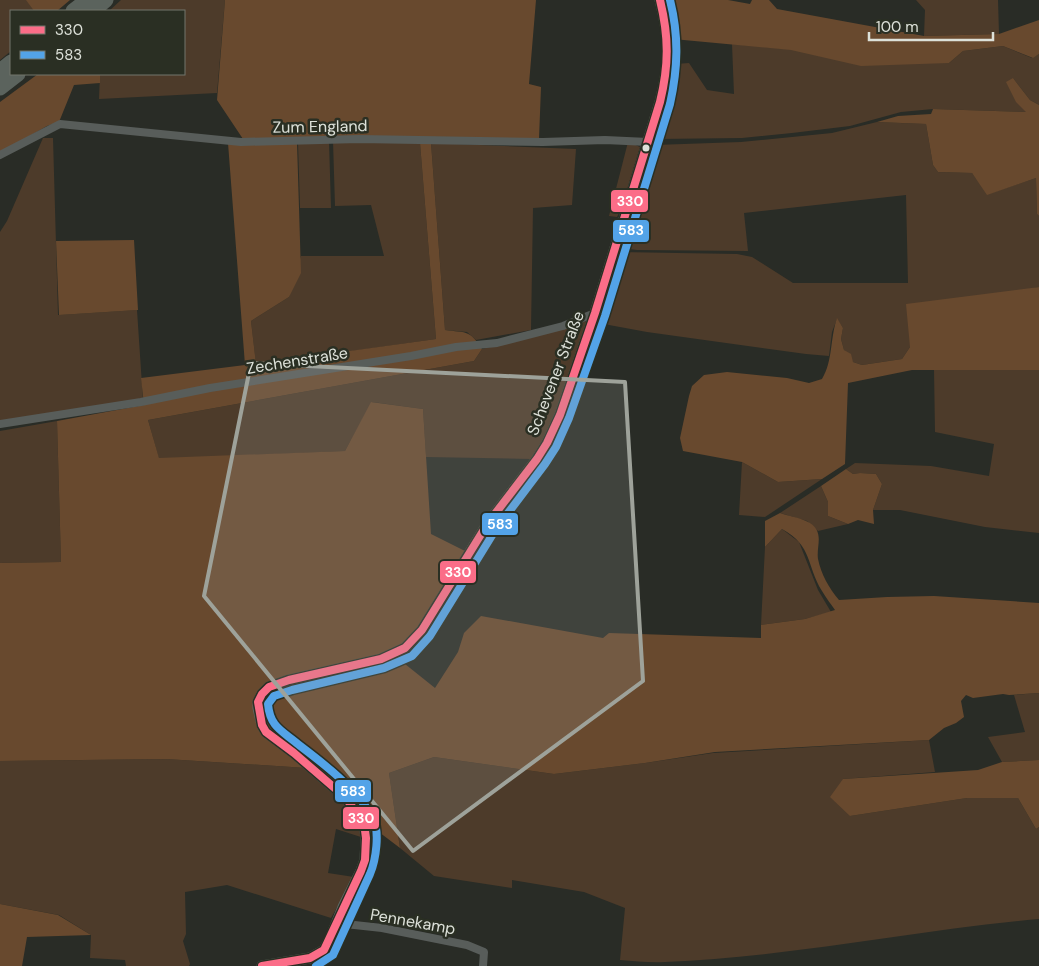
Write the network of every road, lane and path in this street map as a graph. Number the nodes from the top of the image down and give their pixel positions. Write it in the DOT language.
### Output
graph roads {
  1 [pos="86,0"];
  2 [pos="106,0"];
  3 [pos="660,0"];
  4 [pos="74,10"];
  5 [pos="94,10"];
  6 [pos="10,63"];
  7 [pos="0,71"];
  8 [pos="17,75"];
  9 [pos="0,88"];
  10 [pos="648,142"];
  11 [pos="0,155"];
  12 [pos="595,313"];
  13 [pos="0,424"];
  14 [pos="336,923"];
  15 [pos="262,966"];
  16 [pos="483,966"];
  1 -- 4 [label="highway"];
  2 -- 5 [label="highway"];
  3 -- 10 [label="main road, Schevener Straße"];
  6 -- 7 [label="highway"];
  8 -- 9 [label="highway"];
  10 -- 11 [label="street, Zum England"];
  10 -- 12 [label="main road, Schevener Straße"];
  12 -- 13 [label="street, Zechenstraße"];
  12 -- 14 [label="main road, Schevener Straße"];
  14 -- 15 [label="main road, Schevener Straße"];
  14 -- 16 [label="street, Pennekamp"];
}
